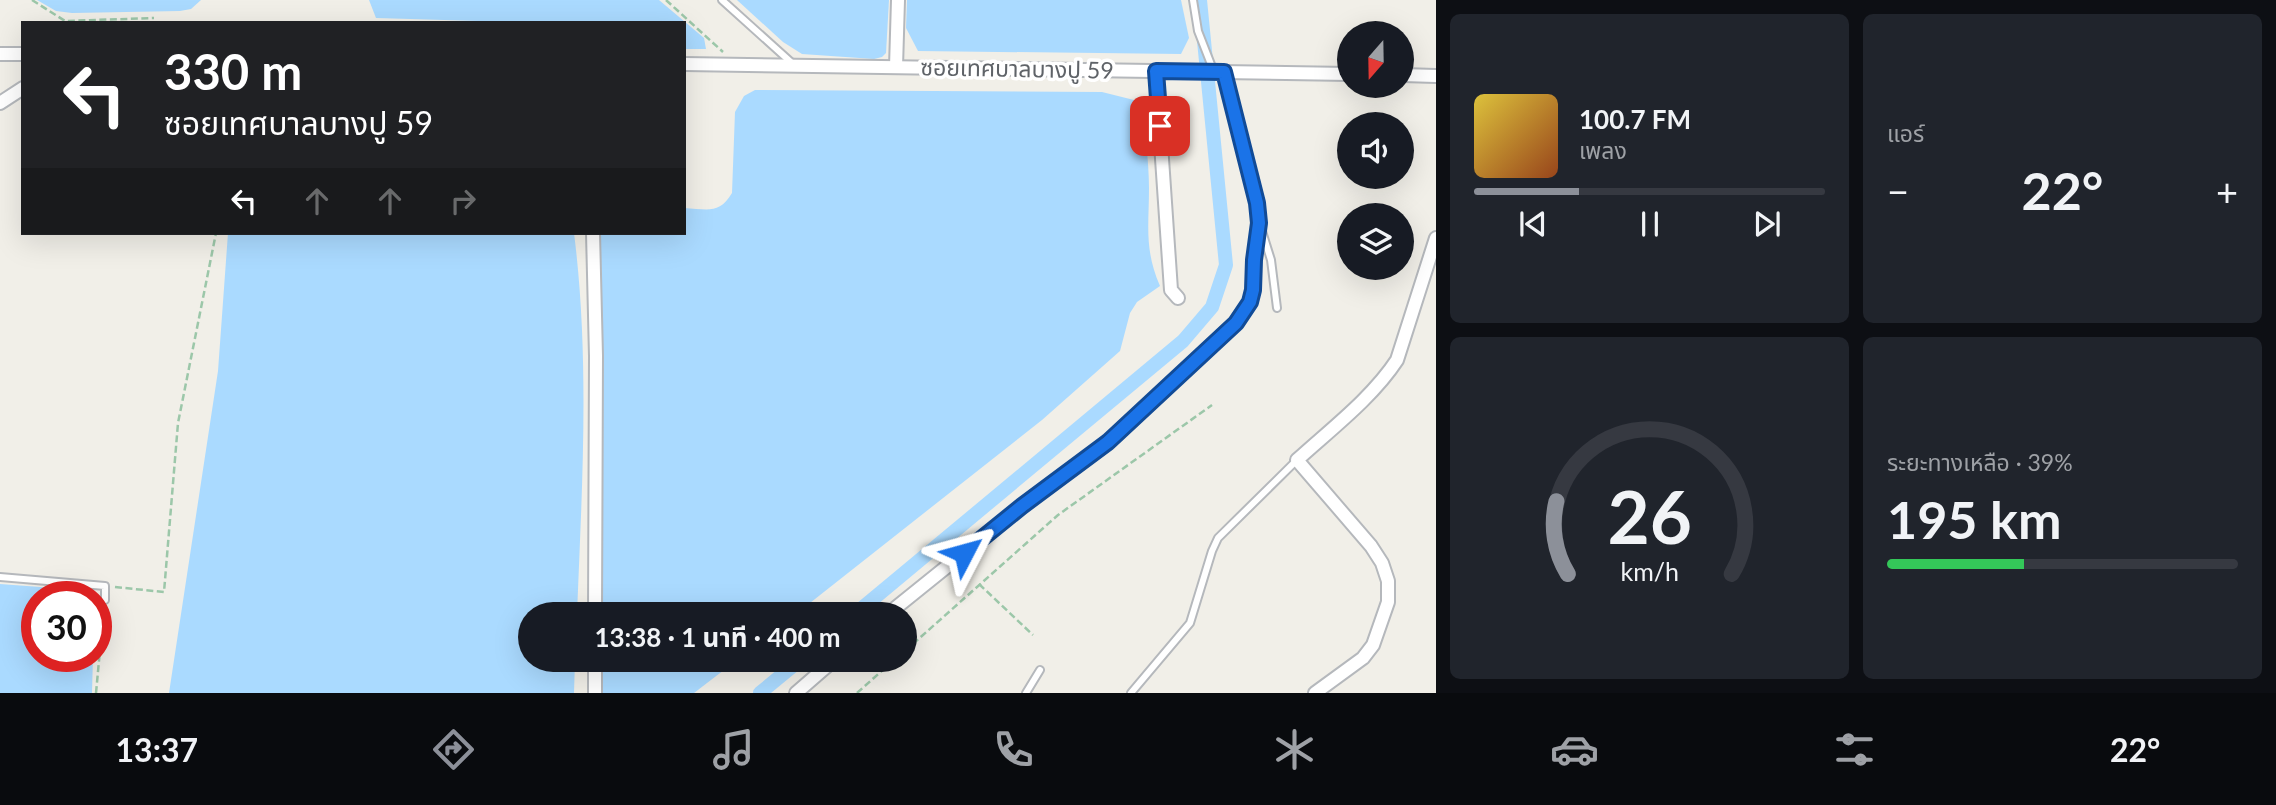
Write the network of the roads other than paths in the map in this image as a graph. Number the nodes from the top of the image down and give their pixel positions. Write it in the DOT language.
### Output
graph roads {
  1 [pos="722,0"];
  2 [pos="898,0"];
  3 [pos="1193,0"];
  4 [pos="0,54"];
  5 [pos="21,54"];
  6 [pos="686,64"];
  7 [pos="794,65"];
  8 [pos="896,67"];
  9 [pos="1156,71"];
  10 [pos="1219,72"];
  11 [pos="1337,74"];
  12 [pos="1414,75"];
  13 [pos="1436,76"];
  14 [pos="21,89"];
  15 [pos="0,103"];
  16 [pos="1259,223"];
  17 [pos="593,235"];
  18 [pos="1436,238"];
  19 [pos="1178,298"];
  20 [pos="1277,308"];
  21 [pos="1297,460"];
  22 [pos="0,577"];
  23 [pos="47,581"];
  24 [pos="595,602"];
  25 [pos="903,602"];
  26 [pos="1040,670"];
  27 [pos="595,672"];
  28 [pos="820,672"];
  29 [pos="595,693"];
  30 [pos="796,693"];
  31 [pos="1026,693"];
  32 [pos="1130,693"];
  33 [pos="1315,693"];
  1 -- 7 [label="lane"];
  2 -- 8 [label="street"];
  3 -- 10 [label="lane"];
  4 -- 5 [label="street"];
  6 -- 7 [label="street, ซอยเทศบาลบางปู 59"];
  7 -- 8 [label="street, ซอยเทศบาลบางปู 59"];
  8 -- 9 [label="street, ซอยเทศบาลบางปู 59"];
  9 -- 10 [label="street, ซอยเทศบาลบางปู 59"];
  9 -- 19 [label="street"];
  10 -- 11 [label="street, ซอยเทศบาลบางปู 59"];
  10 -- 16 [label="street"];
  12 -- 13 [label="street"];
  14 -- 15 [label="street"];
  16 -- 20 [label="lane"];
  16 -- 25 [label="street"];
  17 -- 24 [label="street"];
  18 -- 21 [label="street"];
  21 -- 32 [label="lane"];
  21 -- 33 [label="street"];
  22 -- 23 [label="lane"];
  26 -- 31 [label="lane"];
  27 -- 29 [label="street"];
  28 -- 30 [label="street"];
}
